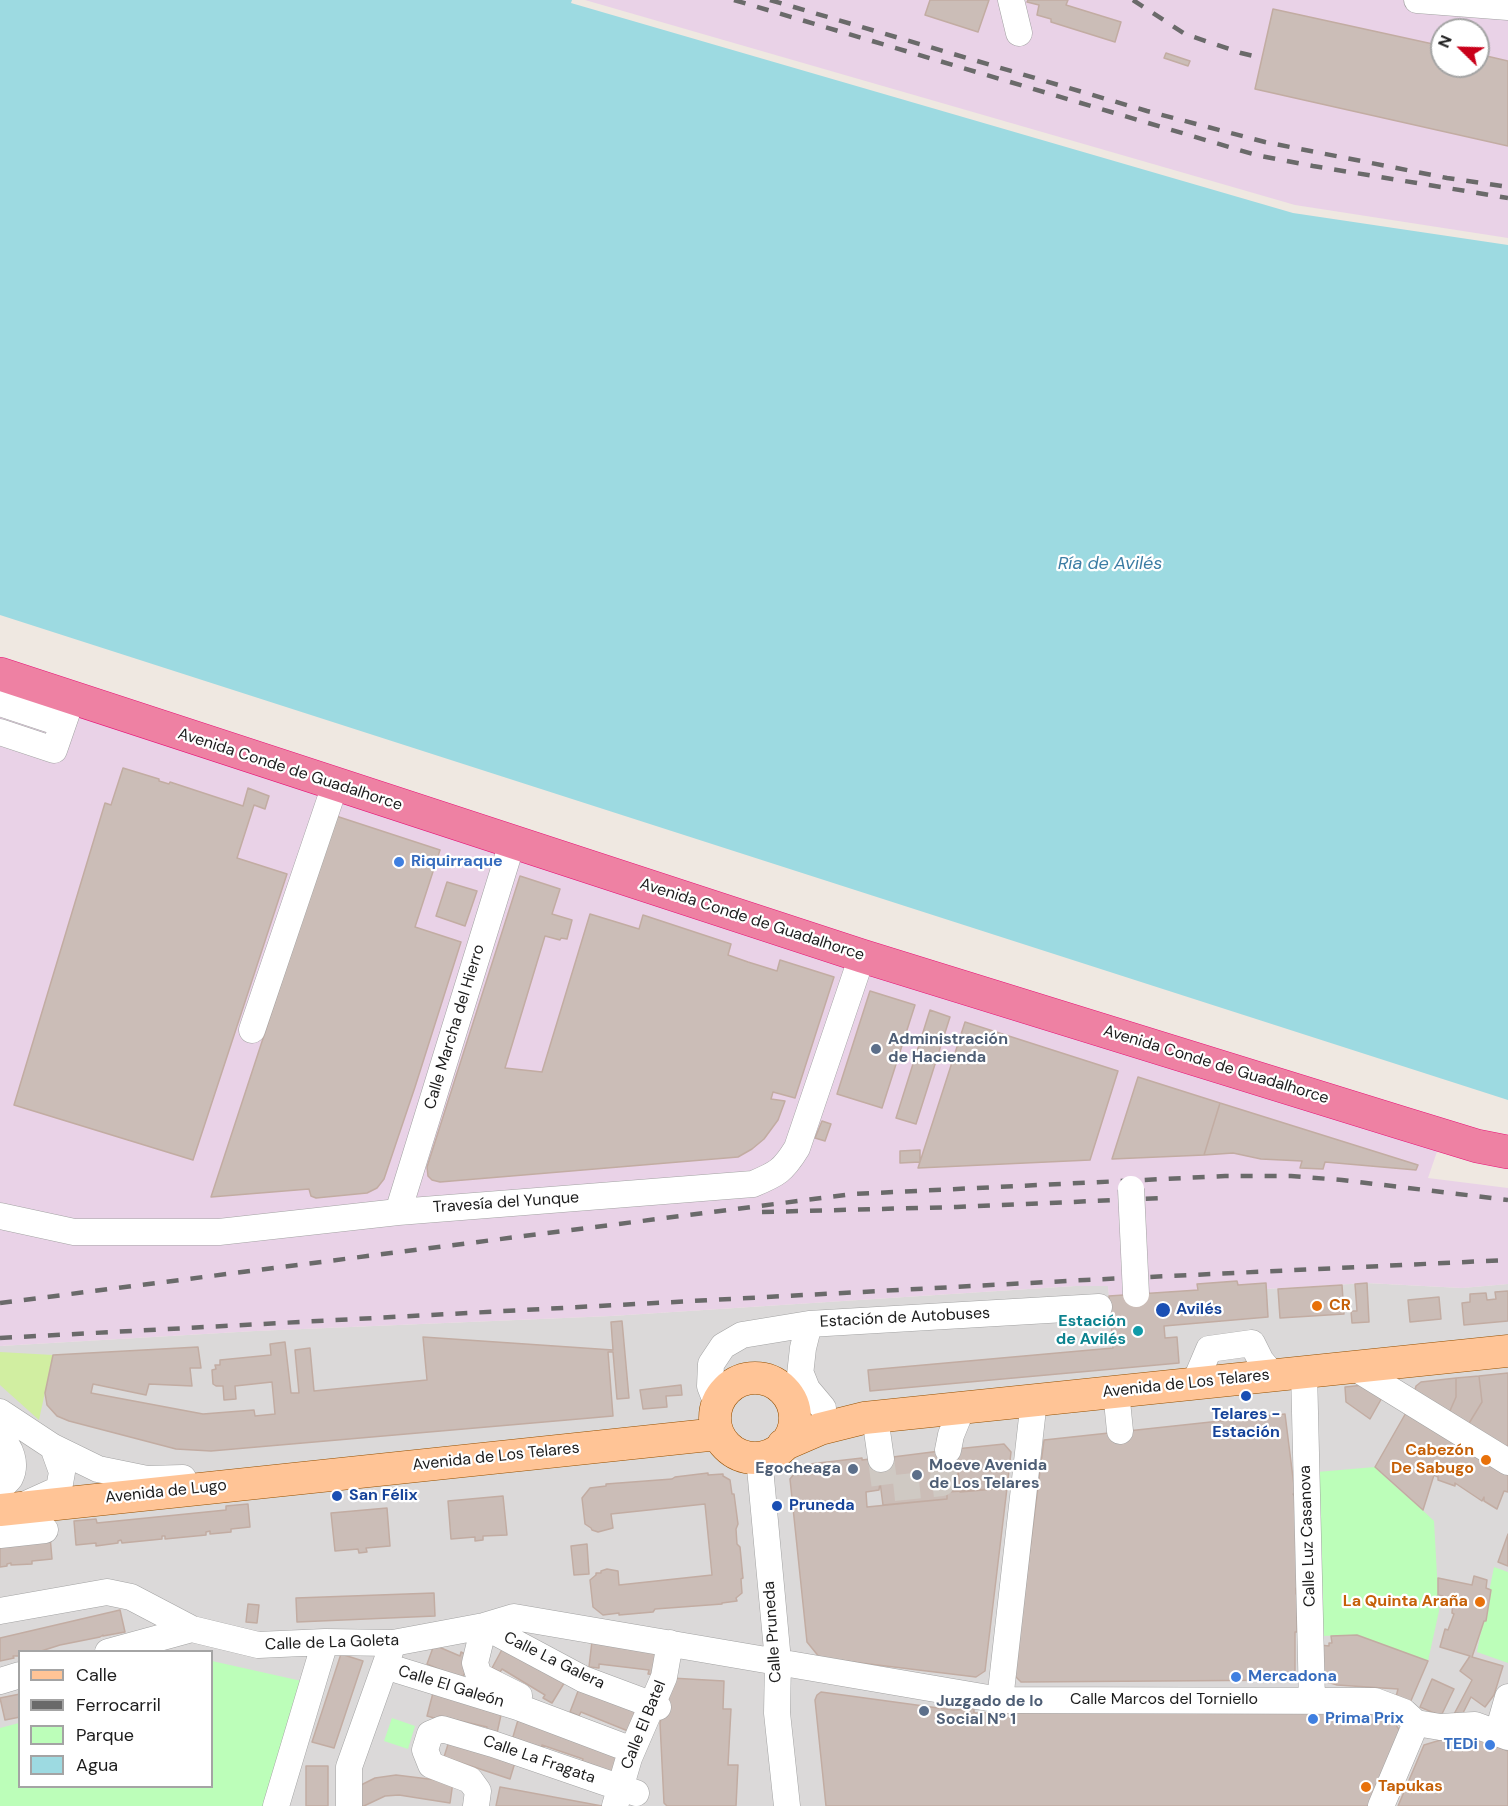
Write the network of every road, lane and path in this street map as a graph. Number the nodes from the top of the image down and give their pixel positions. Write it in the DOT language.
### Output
graph roads {
  1 [pos="1011,0"];
  2 [pos="1417,0"];
  3 [pos="1508,7"];
  4 [pos="1019,33"];
  5 [pos="0,674"];
  6 [pos="0,703"];
  7 [pos="67,711"];
  8 [pos="0,732"];
  9 [pos="335,785"];
  10 [pos="512,843"];
  11 [pos="862,956"];
  12 [pos="252,1030"];
  13 [pos="1508,1152"];
  14 [pos="1131,1189"];
  15 [pos="398,1212"];
  16 [pos="0,1216"];
  17 [pos="1136,1294"];
  18 [pos="1099,1307"];
  19 [pos="808,1324"];
  20 [pos="1508,1351"];
  21 [pos="1352,1366"];
  22 [pos="1304,1371"];
  23 [pos="1116,1391"];
  24 [pos="1034,1400"];
  25 [pos="962,1408"];
  26 [pos="0,1412"];
  27 [pos="792,1414"];
  28 [pos="869,1417"];
  29 [pos="718,1419"];
  30 [pos="1120,1431"];
  31 [pos="0,1438"];
  32 [pos="52,1447"];
  33 [pos="948,1450"];
  34 [pos="881,1459"];
  35 [pos="1508,1462"];
  36 [pos="333,1474"];
  37 [pos="6,1502"];
  38 [pos="45,1530"];
  39 [pos="0,1536"];
  40 [pos="0,1611"];
  41 [pos="484,1626"];
  42 [pos="192,1629"];
  43 [pos="325,1642"];
  44 [pos="670,1643"];
  45 [pos="115,1650"];
  46 [pos="389,1654"];
  47 [pos="778,1661"];
  48 [pos="18,1676"];
  49 [pos="0,1681"];
  50 [pos="1508,1697"];
  51 [pos="1000,1700"];
  52 [pos="1312,1701"];
  53 [pos="655,1706"];
  54 [pos="518,1707"];
  55 [pos="1416,1723"];
  56 [pos="1503,1734"];
  57 [pos="631,1754"];
  58 [pos="624,1796"];
  59 [pos="278,1803"];
  60 [pos="349,1806"];
  61 [pos="476,1806"];
  62 [pos="787,1806"];
  63 [pos="1381,1806"];
  1 -- 4 [label="street"];
  2 -- 3 [label="street"];
  5 -- 7 [label="highway, Avenida Conde de Guadalhorce"];
  6 -- 7 [label="street"];
  7 -- 8 [label="street"];
  7 -- 9 [label="highway, Avenida Conde de Guadalhorce"];
  9 -- 10 [label="highway, Avenida Conde de Guadalhorce"];
  9 -- 12 [label="street"];
  10 -- 11 [label="highway, Avenida Conde de Guadalhorce"];
  10 -- 15 [label="street, Calle Marcha del Hierro"];
  11 -- 13 [label="highway, Avenida Conde de Guadalhorce"];
  11 -- 15 [label="street, Travesía del Yunque"];
  14 -- 17 [label="street, bridge"];
  15 -- 16 [label="street, Travesía del Yunque"];
  18 -- 19 [label="street, Estación de Autobuses"];
  19 -- 27 [label="street, Estación de Autobuses"];
  19 -- 29 [label="street"];
  20 -- 21 [label="main road, Avenida de Los Telares"];
  21 -- 22 [label="main road, Avenida de Los Telares"];
  21 -- 35 [label="street"];
  22 -- 23 [label="main road, Avenida de Los Telares"];
  22 -- 52 [label="street, Calle Luz Casanova"];
  23 -- 24 [label="main road, Avenida de Los Telares"];
  23 -- 30 [label="street"];
  24 -- 25 [label="main road, Avenida de Los Telares"];
  24 -- 51 [label="street"];
  25 -- 28 [label="main road, Avenida de Los Telares"];
  25 -- 33 [label="street"];
  26 -- 32 [label="street"];
  27 -- 28 [label="main road, Avenida de Los Telares"];
  27 -- 28 [label="main road, Avenida de Los Telares"];
  27 -- 29 [label="main road"];
  27 -- 29 [label="main road"];
  27 -- 47 [label="street, Calle Pruneda"];
  28 -- 34 [label="street"];
  29 -- 36 [label="main road, Avenida de Los Telares"];
  31 -- 37 [label="street"];
  32 -- 36 [label="street"];
  32 -- 37 [label="street"];
  36 -- 37 [label="main road, Avenida de Lugo"];
  38 -- 39 [label="street"];
  40 -- 42 [label="street, Calle de La Goleta"];
  41 -- 44 [label="street, Calle de La Goleta"];
  41 -- 46 [label="street, Calle de La Goleta"];
  41 -- 53 [label="street, Calle La Galera"];
  41 -- 54 [label="street, Calle El Galeón"];
  42 -- 43 [label="street, Calle de La Goleta"];
  42 -- 45 [label="street"];
  43 -- 46 [label="street, Calle de La Goleta"];
  43 -- 59 [label="street"];
  44 -- 47 [label="street, Calle de La Goleta"];
  44 -- 53 [label="street, Calle El Batel"];
  46 -- 54 [label="street, Calle El Galeón"];
  46 -- 60 [label="street"];
  47 -- 51 [label="street, Calle Marcos del Torniello"];
  47 -- 62 [label="street, Calle Pruneda"];
  48 -- 49 [label="street"];
  50 -- 56 [label="street"];
  51 -- 52 [label="street, Calle Marcos del Torniello"];
  52 -- 55 [label="street, Calle Marcos del Torniello"];
  53 -- 57 [label="street, Calle El Batel"];
  54 -- 57 [label="street, Calle El Galeón"];
  55 -- 56 [label="street, Calle Marcos del Torniello"];
  55 -- 63 [label="street"];
  57 -- 58 [label="street, Calle El Batel"];
  58 -- 61 [label="street, Calle La Fragata"];
}
